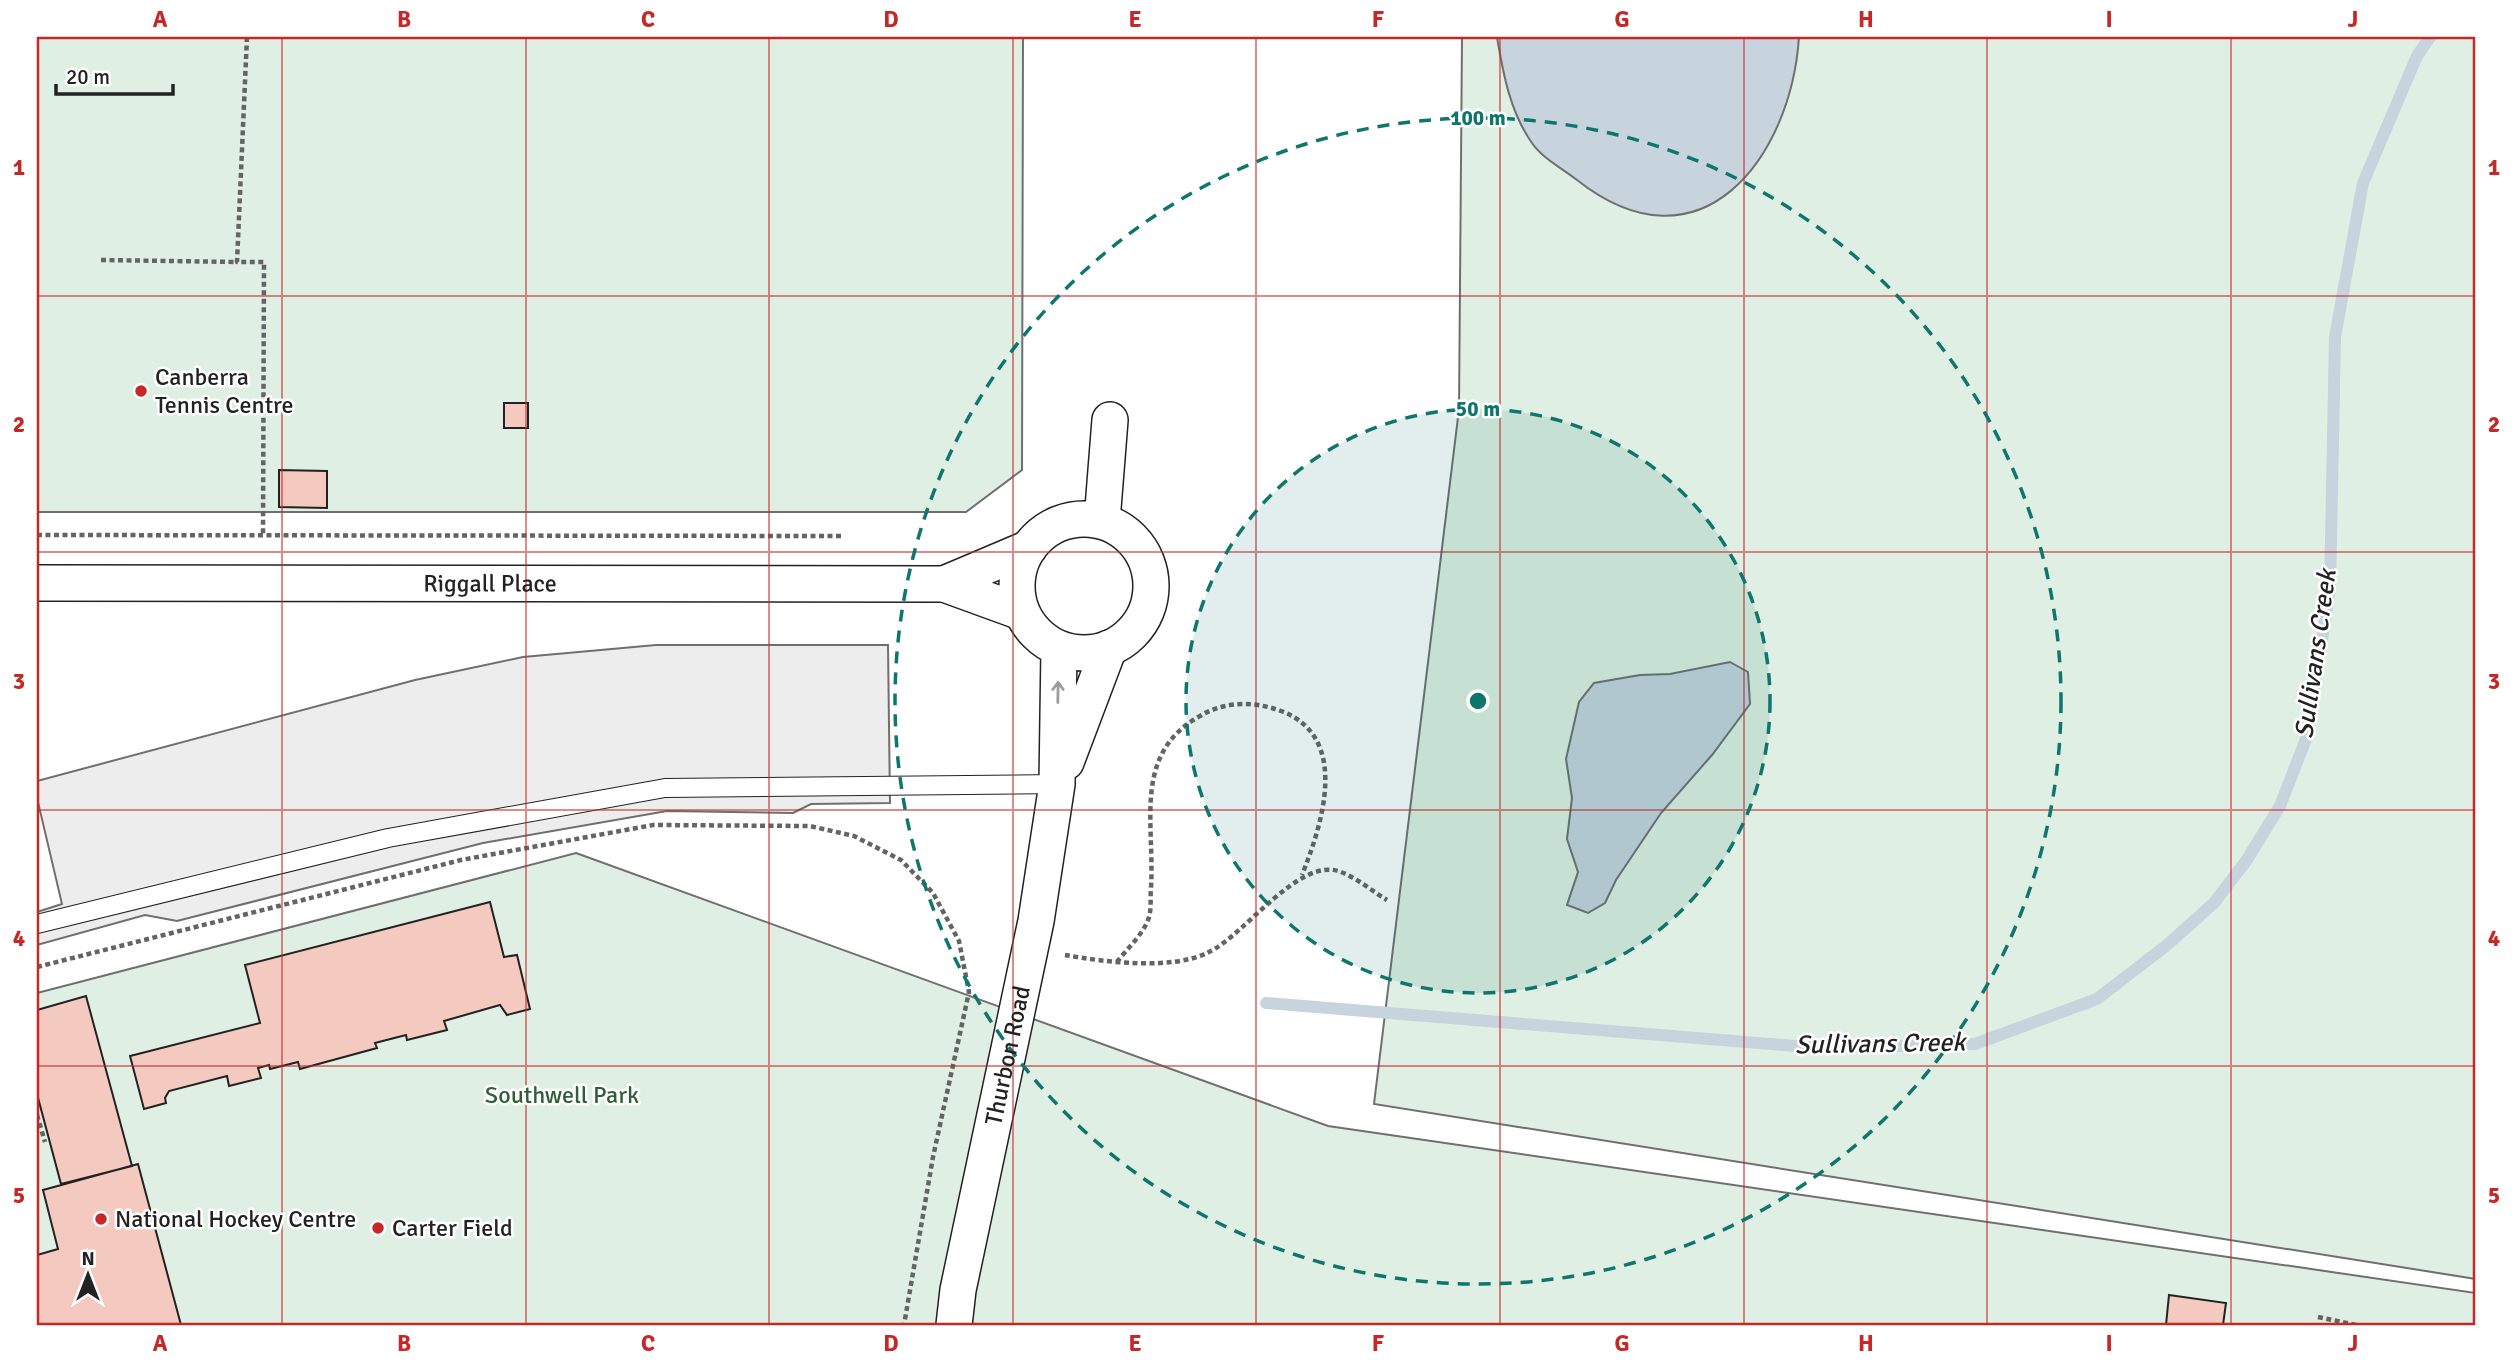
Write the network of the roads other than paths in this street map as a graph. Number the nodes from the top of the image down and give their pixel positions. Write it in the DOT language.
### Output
graph roads {
  1 [pos="1110,420"];
  2 [pos="1102,521"];
  3 [pos="1028,548"];
  4 [pos="37,583"];
  5 [pos="944,584"];
  6 [pos="1021,612"];
  7 [pos="1109,648"];
  8 [pos="1059,649"];
  9 [pos="1057,785"];
  10 [pos="37,924"];
  11 [pos="954,1325"];
  1 -- 2 [label="street"];
  2 -- 3 [label="street"];
  2 -- 7 [label="street"];
  3 -- 5 [label="street, Riggall Place"];
  3 -- 6 [label="street"];
  4 -- 5 [label="street, Riggall Place"];
  5 -- 6 [label="street, Riggall Place"];
  6 -- 8 [label="street"];
  7 -- 8 [label="street"];
  7 -- 9 [label="street, Thurbon Road"];
  9 -- 8 [label="street, Thurbon Road, one-way"];
  9 -- 10 [label="lane"];
  9 -- 11 [label="street, Thurbon Road"];
}
